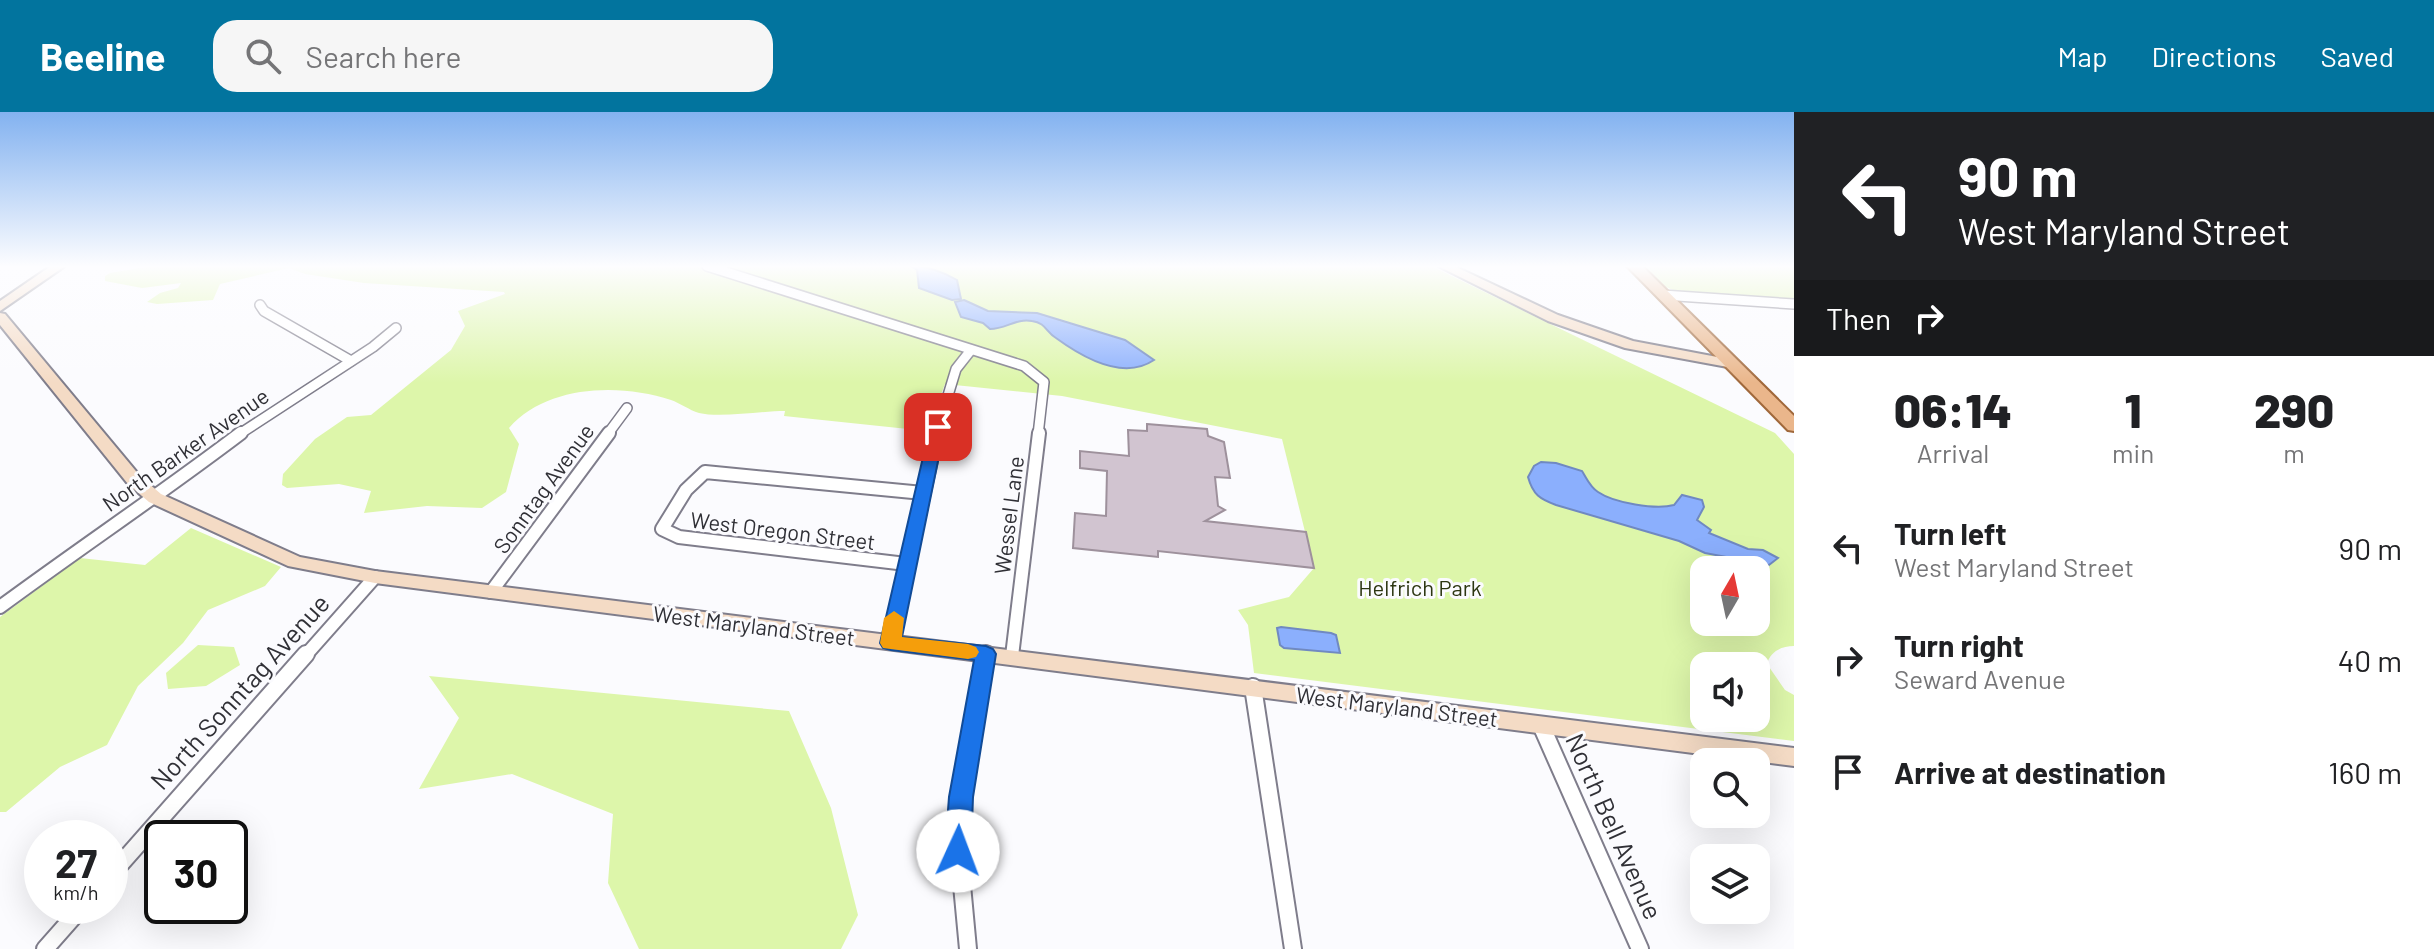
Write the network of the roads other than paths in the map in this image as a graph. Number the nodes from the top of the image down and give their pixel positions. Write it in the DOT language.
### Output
graph roads {
  1 [pos="260,305"];
  2 [pos="830,305"];
  3 [pos="1526,305"];
  4 [pos="1673,305"];
  5 [pos="0,317"];
  6 [pos="396,328"];
  7 [pos="971,350"];
  8 [pos="351,361"];
  9 [pos="1733,364"];
  10 [pos="627,408"];
  11 [pos="1794,426"];
  12 [pos="923,493"];
  13 [pos="155,498"];
  14 [pos="906,564"];
  15 [pos="375,577"];
  16 [pos="491,592"];
  17 [pos="0,607"];
  18 [pos="891,643"];
  19 [pos="986,654"];
  20 [pos="1012,657"];
  21 [pos="1253,687"];
  22 [pos="1541,725"];
  23 [pos="1794,757"];
  24 [pos="128,856"];
  25 [pos="67,924"];
  26 [pos="45,949"];
  27 [pos="968,949"];
  28 [pos="1293,949"];
  29 [pos="1640,949"];
  1 -- 8 [label="street"];
  2 -- 7 [label="street"];
  3 -- 9 [label="street"];
  4 -- 9 [label="main road"];
  5 -- 13 [label="street, West Maryland Street"];
  6 -- 8 [label="street, North Barker Avenue"];
  7 -- 12 [label="street"];
  7 -- 20 [label="street, Wessel Lane"];
  8 -- 13 [label="street, North Barker Avenue"];
  9 -- 11 [label="main road"];
  10 -- 16 [label="street, Sonntag Avenue"];
  12 -- 14 [label="street"];
  12 -- 14 [label="street, West Oregon Street"];
  13 -- 15 [label="street, West Maryland Street"];
  13 -- 17 [label="street, North Barker Avenue"];
  14 -- 18 [label="street"];
  15 -- 16 [label="street, West Maryland Street"];
  15 -- 24 [label="street, North Sonntag Avenue"];
  16 -- 18 [label="street, West Maryland Street"];
  18 -- 19 [label="street, West Maryland Street"];
  19 -- 20 [label="street, West Maryland Street"];
  19 -- 27 [label="street"];
  20 -- 21 [label="street, West Maryland Street"];
  21 -- 22 [label="street, West Maryland Street"];
  21 -- 28 [label="street"];
  22 -- 23 [label="street, West Maryland Street"];
  22 -- 29 [label="street, North Bell Avenue"];
  25 -- 26 [label="street"];
}
